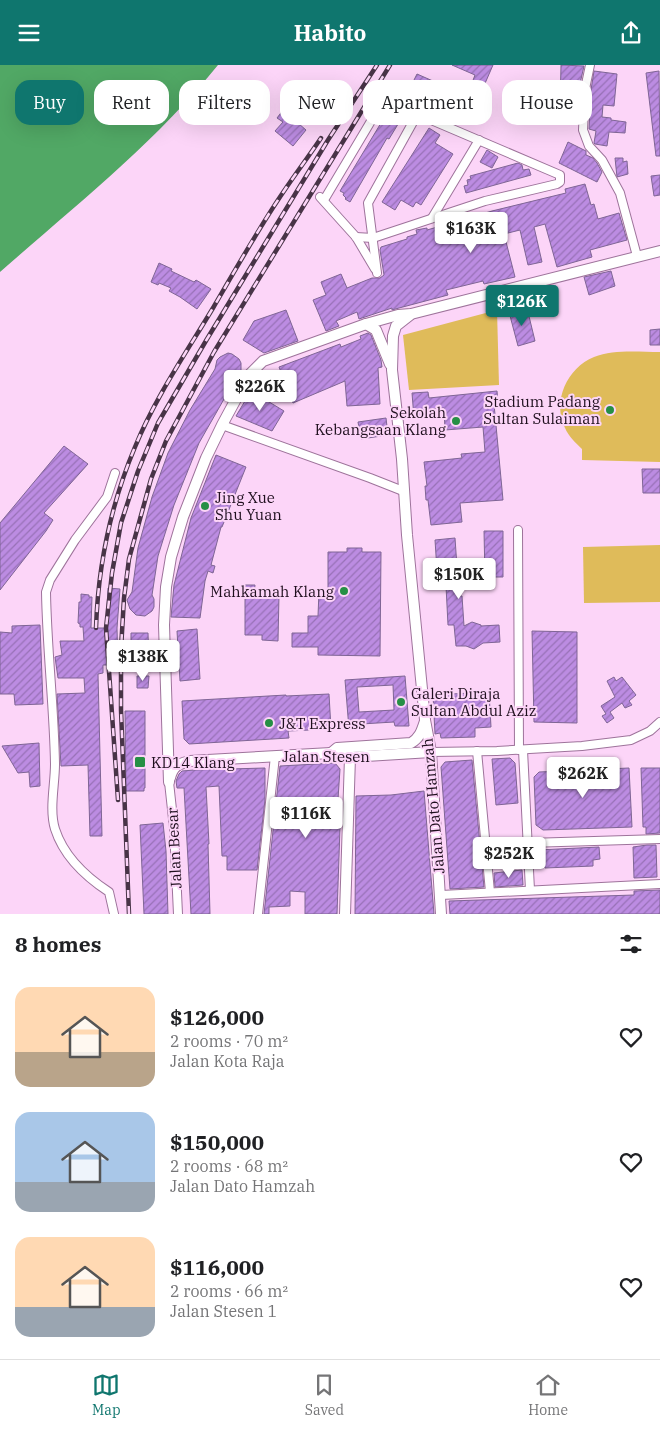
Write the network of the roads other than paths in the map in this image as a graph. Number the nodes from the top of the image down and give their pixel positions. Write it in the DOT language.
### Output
graph roads {
  1 [pos="590,65"];
  2 [pos="368,125"];
  3 [pos="411,125"];
  4 [pos="445,125"];
  5 [pos="479,140"];
  6 [pos="432,218"];
  7 [pos="356,237"];
  8 [pos="373,238"];
  9 [pos="660,251"];
  10 [pos="637,256"];
  11 [pos="411,315"];
  12 [pos="366,324"];
  13 [pos="392,370"];
  14 [pos="222,425"];
  15 [pos="115,473"];
  16 [pos="403,491"];
  17 [pos="518,530"];
  18 [pos="425,720"];
  19 [pos="660,722"];
  20 [pos="167,744"];
  21 [pos="521,750"];
  22 [pos="477,751"];
  23 [pos="331,753"];
  24 [pos="431,753"];
  25 [pos="275,756"];
  26 [pos="350,757"];
  27 [pos="190,761"];
  28 [pos="169,782"];
  29 [pos="660,839"];
  30 [pos="528,843"];
  31 [pos="660,884"];
  32 [pos="530,890"];
  33 [pos="490,892"];
  34 [pos="441,895"];
  35 [pos="114,914"];
  36 [pos="178,914"];
  37 [pos="258,914"];
  38 [pos="345,914"];
  39 [pos="441,914"];
  1 -- 10 [label="street"];
  2 -- 7 [label="street"];
  3 -- 8 [label="street"];
  4 -- 5 [label="street"];
  5 -- 6 [label="street"];
  5 -- 6 [label="street"];
  6 -- 8 [label="street"];
  7 -- 8 [label="street"];
  7 -- 8 [label="street"];
  9 -- 10 [label="main road"];
  10 -- 11 [label="main road"];
  11 -- 12 [label="main road"];
  11 -- 13 [label="main road"];
  12 -- 13 [label="main road"];
  12 -- 14 [label="main road"];
  13 -- 16 [label="main road, Jalan Dato Hamzah"];
  14 -- 16 [label="street"];
  14 -- 20 [label="main road"];
  15 -- 35 [label="street"];
  16 -- 18 [label="main road, Jalan Dato Hamzah"];
  17 -- 21 [label="street"];
  18 -- 23 [label="main road"];
  18 -- 24 [label="main road, Jalan Dato Hamzah"];
  19 -- 21 [label="street"];
  20 -- 27 [label="main road"];
  20 -- 28 [label="main road"];
  21 -- 22 [label="street"];
  21 -- 30 [label="street"];
  22 -- 24 [label="street"];
  22 -- 33 [label="street"];
  23 -- 25 [label="main road, Jalan Stesen"];
  23 -- 26 [label="main road, Jalan Stesen"];
  24 -- 26 [label="main road, Jalan Stesen"];
  24 -- 34 [label="main road, Jalan Dato Hamzah"];
  25 -- 27 [label="main road, Jalan Stesen"];
  25 -- 37 [label="street"];
  26 -- 38 [label="main road"];
  27 -- 28 [label="main road"];
  28 -- 36 [label="street, Jalan Besar"];
  29 -- 30 [label="street"];
  30 -- 32 [label="street"];
  31 -- 32 [label="street"];
  32 -- 33 [label="street"];
  33 -- 34 [label="street"];
  34 -- 39 [label="main road, Jalan Dato Hamzah"];
}
